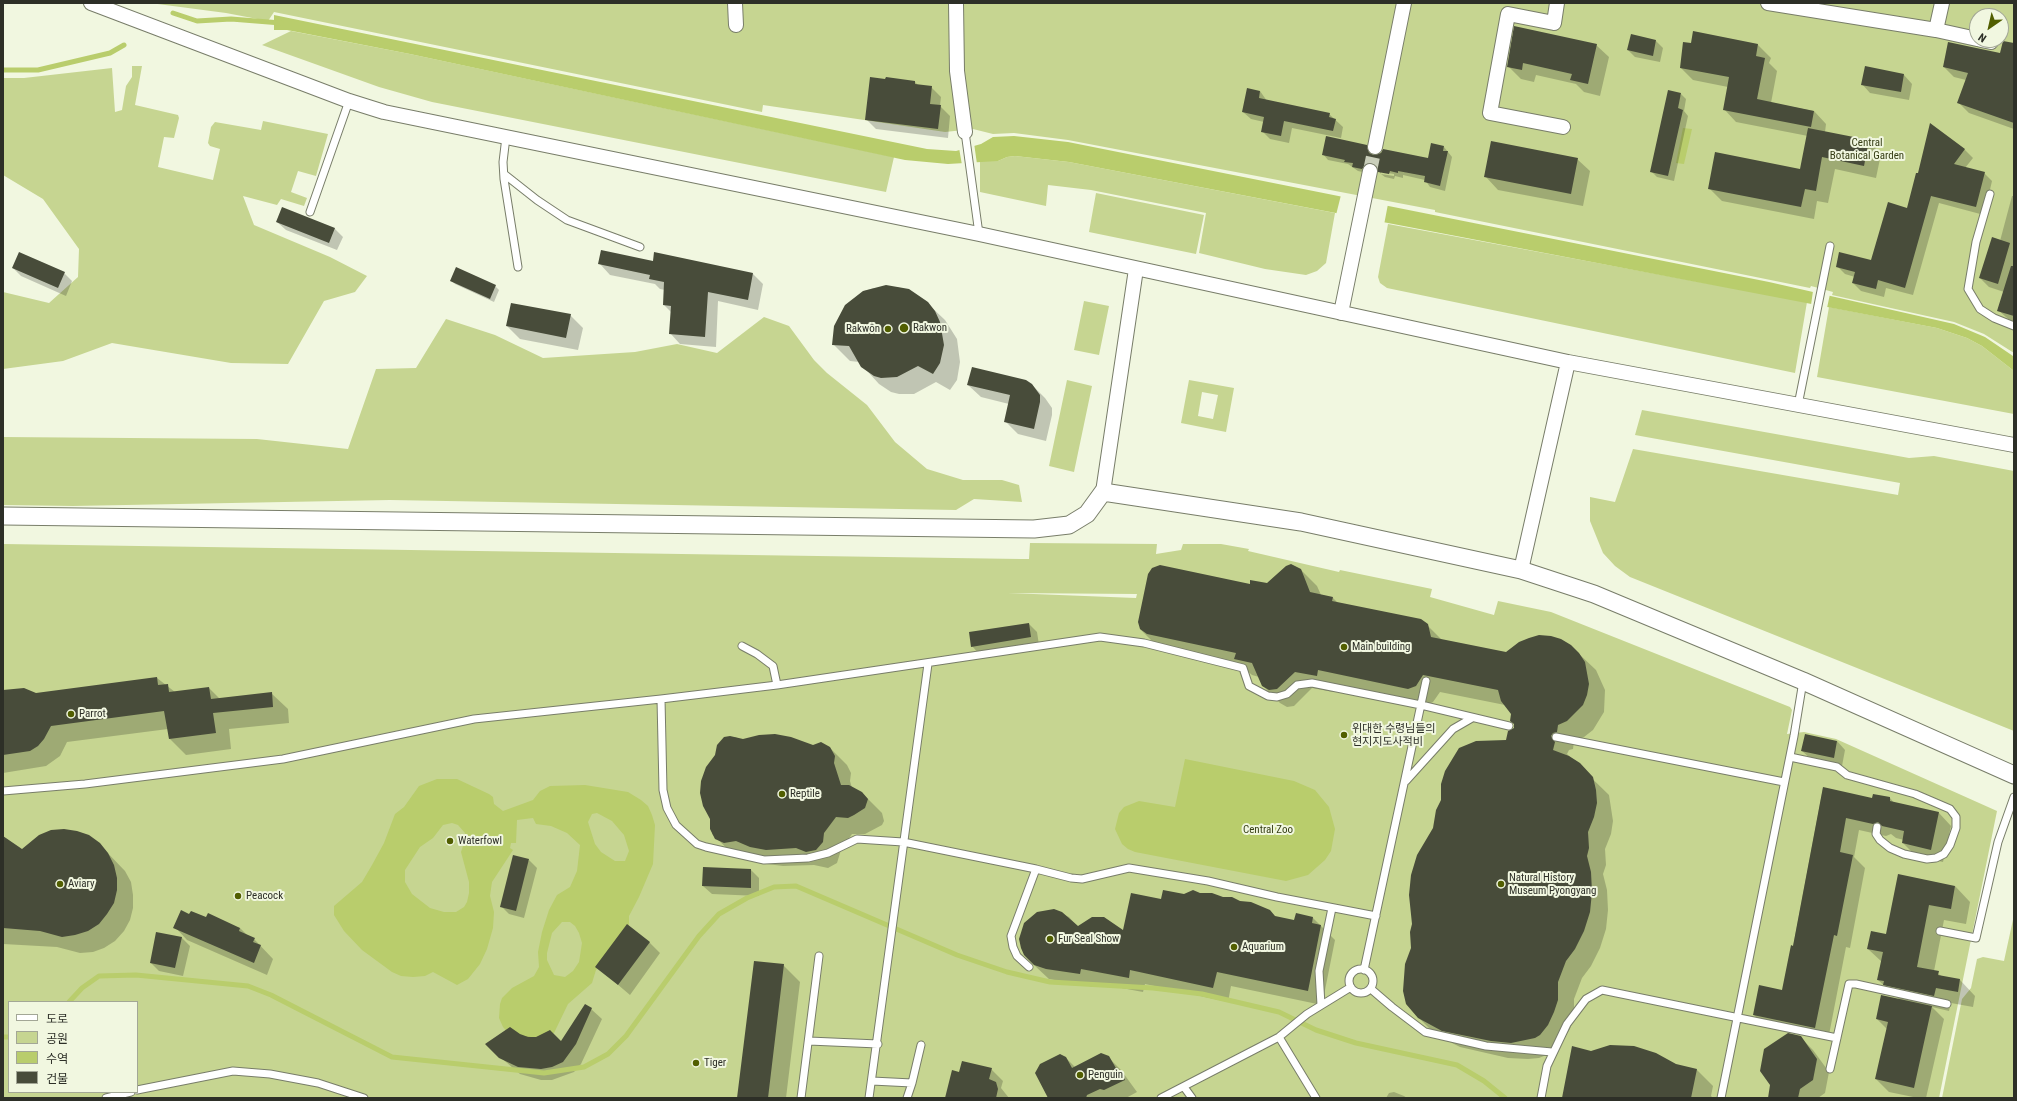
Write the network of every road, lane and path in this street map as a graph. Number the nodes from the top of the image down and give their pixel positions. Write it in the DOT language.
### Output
graph roads {
  1 [pos="91,3"];
  2 [pos="735,3"];
  3 [pos="956,3"];
  4 [pos="1404,3"];
  5 [pos="1557,3"];
  6 [pos="1768,3"];
  7 [pos="1942,3"];
  8 [pos="736,25"];
  9 [pos="1936,30"];
  10 [pos="1969,37"];
  11 [pos="349,101"];
  12 [pos="1563,127"];
  13 [pos="965,132"];
  14 [pos="506,136"];
  15 [pos="1375,147"];
  16 [pos="1370,171"];
  17 [pos="504,174"];
  18 [pos="1990,194"];
  19 [pos="310,212"];
  20 [pos="979,234"];
  21 [pos="1830,246"];
  22 [pos="640,247"];
  23 [pos="518,267"];
  24 [pos="1136,269"];
  25 [pos="1341,313"];
  26 [pos="2014,326"];
  27 [pos="1568,362"];
  28 [pos="1798,405"];
  29 [pos="2014,445"];
  30 [pos="1103,492"];
  31 [pos="3,516"];
  32 [pos="1521,570"];
  33 [pos="742,646"];
  34 [pos="928,664"];
  35 [pos="1426,681"];
  36 [pos="1803,681"];
  37 [pos="777,685"];
  38 [pos="661,699"];
  39 [pos="1421,705"];
  40 [pos="1472,718"];
  41 [pos="1509,726"];
  42 [pos="1556,737"];
  43 [pos="1790,757"];
  44 [pos="2014,775"];
  45 [pos="1784,782"];
  46 [pos="1405,783"];
  47 [pos="3,791"];
  48 [pos="2014,797"];
  49 [pos="1877,827"];
  50 [pos="903,842"];
  51 [pos="1036,869"];
  52 [pos="1332,908"];
  53 [pos="1376,916"];
  54 [pos="1940,932"];
  55 [pos="819,956"];
  56 [pos="1029,967"];
  57 [pos="1364,970"];
  58 [pos="1351,987"];
  59 [pos="1371,989"];
  60 [pos="1947,1004"];
  61 [pos="1321,1005"];
  62 [pos="1737,1018"];
  63 [pos="1279,1037"];
  64 [pos="1837,1038"];
  65 [pos="809,1041"];
  66 [pos="878,1044"];
  67 [pos="921,1045"];
  68 [pos="1552,1052"];
  69 [pos="1830,1069"];
  70 [pos="872,1081"];
  71 [pos="912,1083"];
  72 [pos="1184,1087"];
  73 [pos="138,1090"];
  74 [pos="127,1093"];
  75 [pos="106,1098"];
  76 [pos="364,1098"];
  77 [pos="801,1098"];
  78 [pos="869,1098"];
  79 [pos="907,1098"];
  80 [pos="1162,1098"];
  81 [pos="1192,1098"];
  82 [pos="1316,1098"];
  83 [pos="1541,1098"];
  84 [pos="1721,1098"];
  1 -- 11 [label="street"];
  2 -- 8 [label="street"];
  3 -- 13 [label="street"];
  4 -- 15 [label="street"];
  5 -- 12 [label="street"];
  6 -- 9 [label="street"];
  7 -- 9 [label="street"];
  9 -- 10 [label="street"];
  11 -- 14 [label="street"];
  11 -- 19 [label="lane"];
  13 -- 20 [label="lane"];
  14 -- 17 [label="lane"];
  14 -- 20 [label="street"];
  16 -- 25 [label="street"];
  17 -- 22 [label="lane"];
  17 -- 23 [label="lane"];
  18 -- 26 [label="lane"];
  20 -- 24 [label="street"];
  21 -- 28 [label="lane"];
  24 -- 25 [label="street"];
  24 -- 30 [label="street"];
  25 -- 27 [label="street"];
  27 -- 28 [label="street"];
  27 -- 32 [label="street"];
  28 -- 29 [label="street"];
  30 -- 31 [label="street"];
  30 -- 32 [label="street"];
  32 -- 36 [label="street"];
  33 -- 37 [label="lane"];
  34 -- 37 [label="lane"];
  34 -- 39 [label="lane"];
  34 -- 50 [label="lane"];
  35 -- 39 [label="lane"];
  36 -- 43 [label="lane"];
  36 -- 44 [label="street"];
  37 -- 38 [label="lane"];
  38 -- 47 [label="lane"];
  38 -- 50 [label="lane"];
  39 -- 40 [label="lane"];
  39 -- 46 [label="lane"];
  40 -- 41 [label="lane"];
  40 -- 46 [label="lane"];
  42 -- 45 [label="lane"];
  43 -- 45 [label="lane"];
  43 -- 49 [label="lane"];
  45 -- 62 [label="lane"];
  46 -- 53 [label="lane"];
  48 -- 54 [label="lane"];
  50 -- 51 [label="lane"];
  50 -- 66 [label="lane"];
  51 -- 52 [label="lane"];
  51 -- 56 [label="lane"];
  52 -- 53 [label="lane"];
  52 -- 61 [label="lane"];
  53 -- 57 [label="lane"];
  55 -- 65 [label="lane"];
  57 -- 58 [label="lane"];
  57 -- 59 [label="lane"];
  58 -- 59 [label="lane"];
  58 -- 61 [label="lane"];
  59 -- 68 [label="lane"];
  60 -- 64 [label="lane"];
  61 -- 63 [label="lane"];
  62 -- 64 [label="lane"];
  62 -- 68 [label="lane"];
  62 -- 84 [label="lane"];
  63 -- 72 [label="lane"];
  63 -- 82 [label="lane"];
  64 -- 69 [label="lane"];
  65 -- 66 [label="lane"];
  65 -- 77 [label="lane"];
  66 -- 70 [label="lane"];
  67 -- 71 [label="lane"];
  68 -- 83 [label="lane"];
  70 -- 71 [label="lane"];
  70 -- 78 [label="lane"];
  71 -- 79 [label="lane"];
  72 -- 80 [label="lane"];
  72 -- 81 [label="lane"];
  73 -- 76 [label="lane"];
  74 -- 75 [label="lane"];
}
